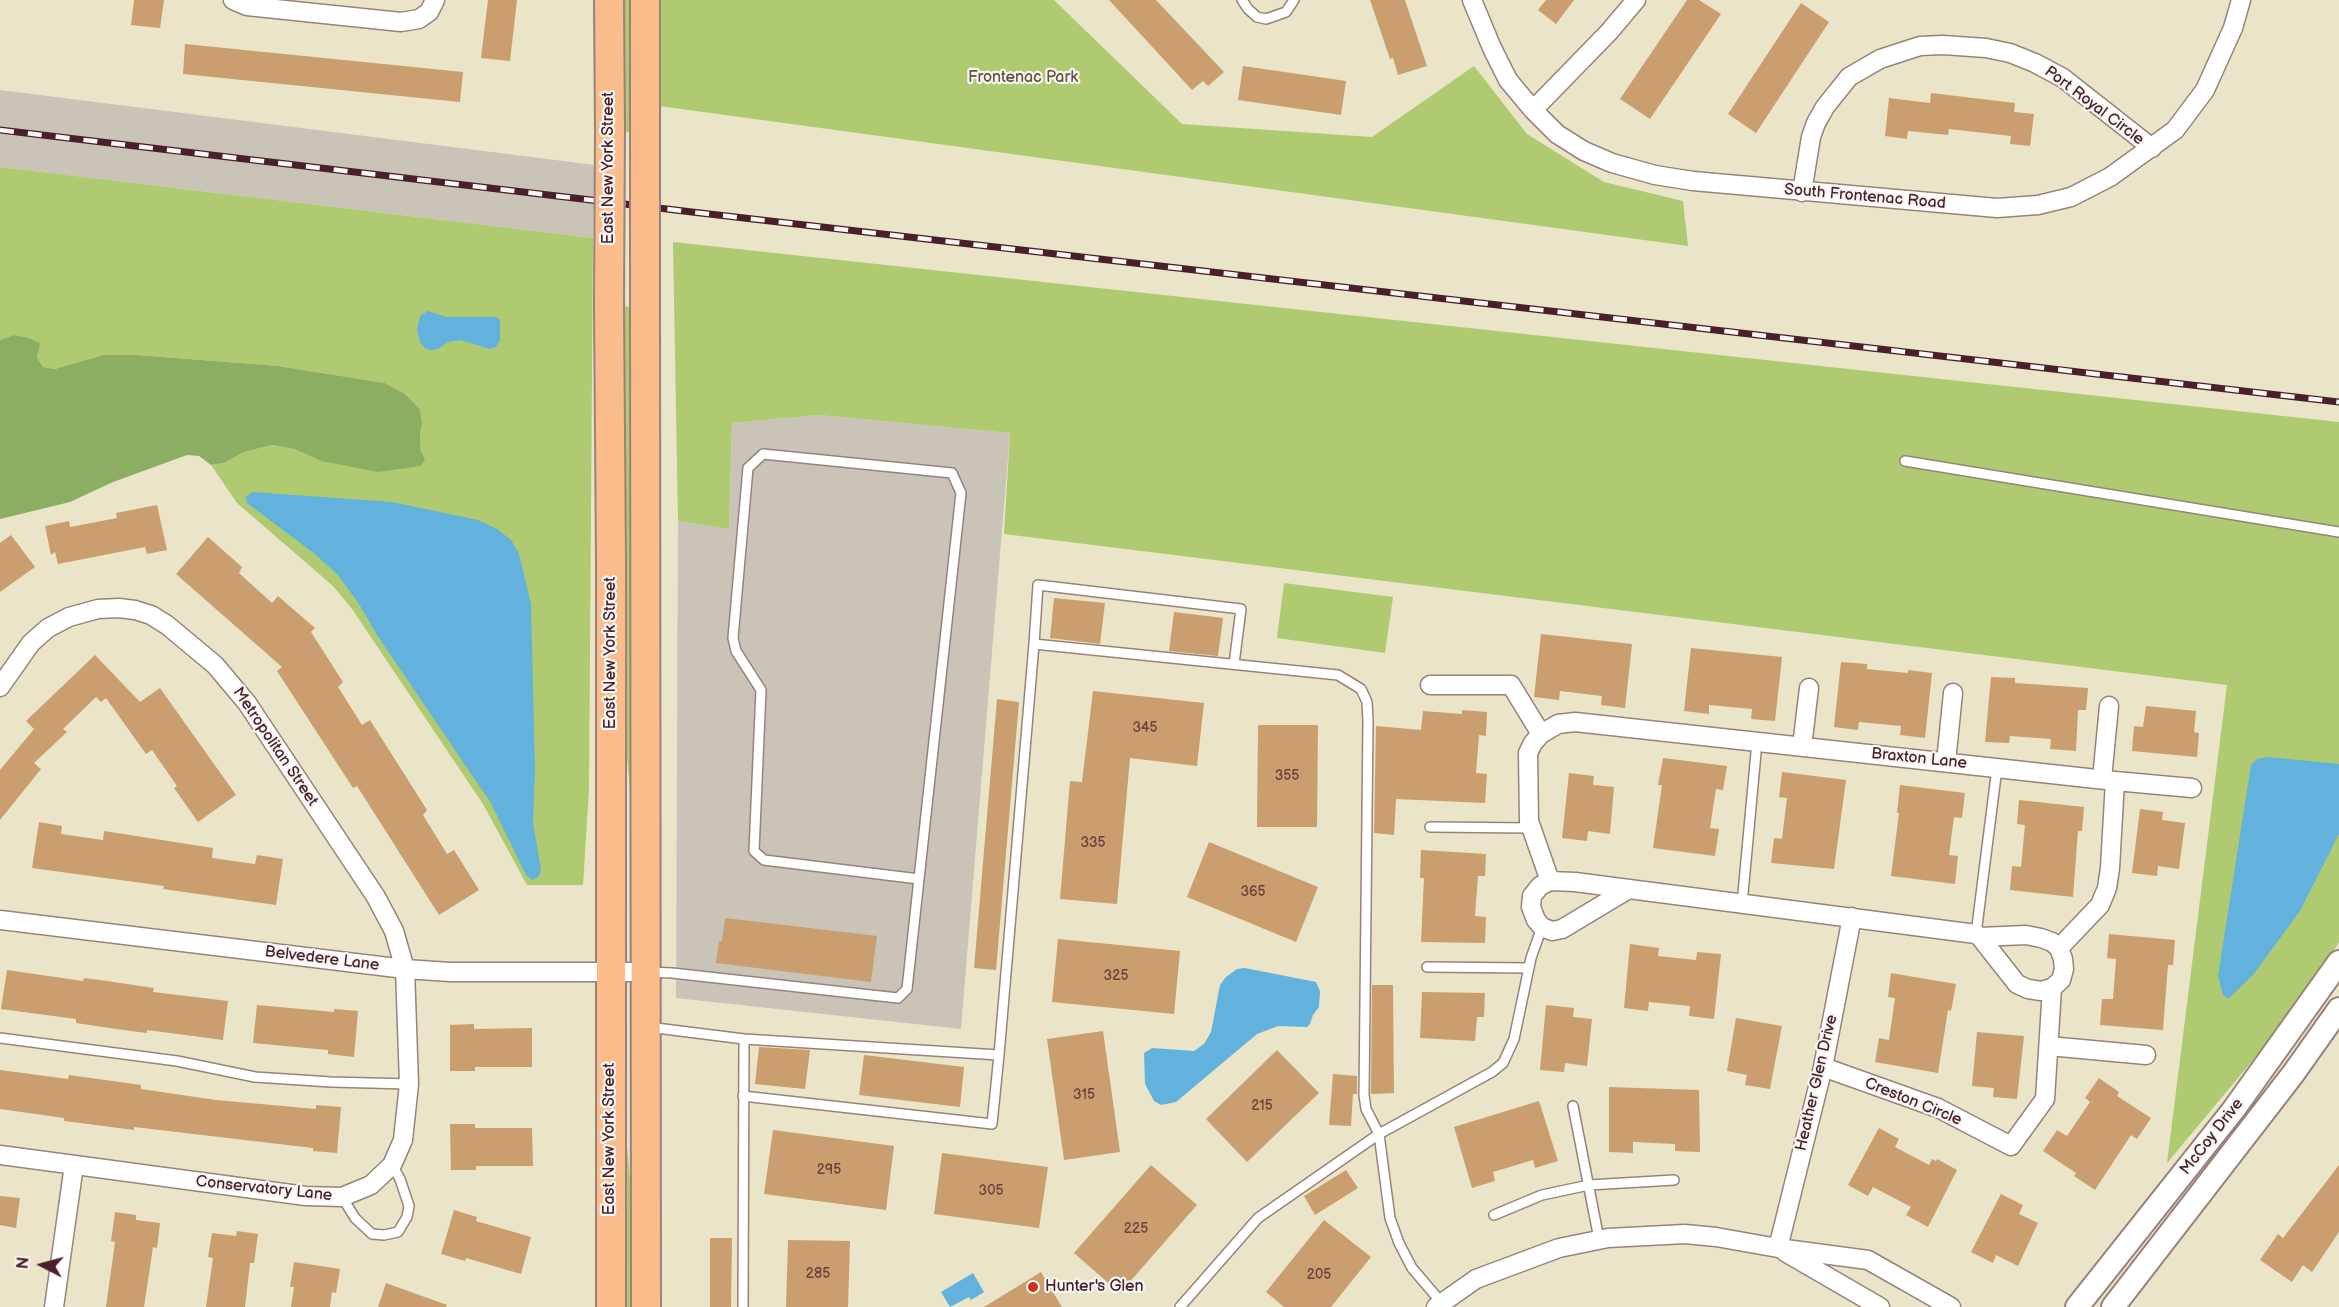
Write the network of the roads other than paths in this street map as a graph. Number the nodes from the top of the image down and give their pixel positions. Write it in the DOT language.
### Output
graph roads {
  1 [pos="233,0"];
  2 [pos="435,0"];
  3 [pos="609,0"];
  4 [pos="645,0"];
  5 [pos="1242,0"];
  6 [pos="1294,0"];
  7 [pos="1472,0"];
  8 [pos="1636,0"];
  9 [pos="2241,0"];
  10 [pos="1533,110"];
  11 [pos="2151,148"];
  12 [pos="1802,192"];
  13 [pos="1905,461"];
  14 [pos="2339,532"];
  15 [pos="1034,644"];
  16 [pos="1234,664"];
  17 [pos="1430,685"];
  18 [pos="0,687"];
  19 [pos="1809,688"];
  20 [pos="1953,693"];
  21 [pos="2109,706"];
  22 [pos="1541,734"];
  23 [pos="1757,742"];
  24 [pos="1802,747"];
  25 [pos="1946,762"];
  26 [pos="1997,768"];
  27 [pos="2108,780"];
  28 [pos="2192,788"];
  29 [pos="1430,827"];
  30 [pos="1532,828"];
  31 [pos="919,879"];
  32 [pos="1550,880"];
  33 [pos="1627,890"];
  34 [pos="1742,904"];
  35 [pos="1852,917"];
  36 [pos="0,920"];
  37 [pos="1542,927"];
  38 [pos="1978,936"];
  39 [pos="2058,948"];
  40 [pos="2339,962"];
  41 [pos="1427,967"];
  42 [pos="1529,968"];
  43 [pos="405,969"];
  44 [pos="610,972"];
  45 [pos="646,972"];
  46 [pos="2052,988"];
  47 [pos="2339,1009"];
  48 [pos="646,1027"];
  49 [pos="0,1038"];
  50 [pos="744,1039"];
  51 [pos="2049,1046"];
  52 [pos="999,1055"];
  53 [pos="2146,1055"];
  54 [pos="1823,1067"];
  55 [pos="409,1084"];
  56 [pos="743,1096"];
  57 [pos="1573,1106"];
  58 [pos="1379,1134"];
  59 [pos="0,1155"];
  60 [pos="74,1165"];
  61 [pos="392,1165"];
  62 [pos="1674,1180"];
  63 [pos="1588,1185"];
  64 [pos="342,1197"];
  65 [pos="1494,1215"];
  66 [pos="1599,1239"];
  67 [pos="1778,1248"];
  68 [pos="1441,1305"];
  69 [pos="54,1307"];
  70 [pos="611,1307"];
  71 [pos="646,1307"];
  72 [pos="742,1307"];
  73 [pos="1180,1307"];
  74 [pos="1880,1307"];
  75 [pos="1951,1307"];
  76 [pos="2077,1307"];
  77 [pos="2113,1307"];
  1 -- 2 [label="street"];
  3 -- 44 [label="main road, East New York Street, bridge"];
  4 -- 45 [label="main road, bridge"];
  5 -- 6 [label="lane"];
  7 -- 10 [label="street, South Frontenac Road"];
  8 -- 10 [label="street"];
  9 -- 11 [label="street, South Frontenac Road"];
  10 -- 12 [label="street, South Frontenac Road"];
  11 -- 12 [label="street, South Frontenac Road"];
  11 -- 12 [label="street, Port Royal Circle"];
  13 -- 14 [label="lane"];
  15 -- 16 [label="lane"];
  15 -- 16 [label="lane"];
  15 -- 52 [label="lane"];
  16 -- 58 [label="lane"];
  17 -- 22 [label="street"];
  18 -- 43 [label="street, Metropolitan Street"];
  19 -- 24 [label="street"];
  20 -- 25 [label="street"];
  21 -- 27 [label="street"];
  22 -- 23 [label="street, Braxton Lane"];
  22 -- 30 [label="street"];
  23 -- 24 [label="street, Braxton Lane"];
  23 -- 34 [label="lane"];
  24 -- 25 [label="street, Braxton Lane"];
  25 -- 26 [label="street, Braxton Lane"];
  26 -- 27 [label="street, Braxton Lane"];
  26 -- 38 [label="lane"];
  27 -- 28 [label="street, Braxton Lane"];
  27 -- 39 [label="street"];
  29 -- 30 [label="lane"];
  30 -- 32 [label="street"];
  31 -- 31 [label="lane"];
  31 -- 45 [label="lane"];
  32 -- 33 [label="street"];
  32 -- 37 [label="street"];
  33 -- 34 [label="street"];
  33 -- 37 [label="street"];
  34 -- 35 [label="street"];
  35 -- 38 [label="street"];
  35 -- 54 [label="street, Heather Glen Drive"];
  36 -- 43 [label="street, Belvedere Lane"];
  37 -- 42 [label="lane"];
  38 -- 39 [label="street"];
  38 -- 46 [label="street"];
  39 -- 46 [label="street"];
  40 -- 76 [label="street, McCoy Drive"];
  41 -- 42 [label="lane"];
  42 -- 58 [label="lane"];
  43 -- 44 [label="street, Belvedere Lane"];
  43 -- 55 [label="street, Conservatory Lane"];
  44 -- 45 [label="street, Belvedere Lane"];
  44 -- 70 [label="main road, East New York Street"];
  45 -- 48 [label="main road"];
  46 -- 51 [label="street, Creston Circle"];
  47 -- 77 [label="street, McCoy Drive"];
  48 -- 50 [label="lane"];
  48 -- 71 [label="main road"];
  49 -- 55 [label="lane"];
  50 -- 52 [label="lane"];
  50 -- 56 [label="lane"];
  51 -- 53 [label="street"];
  51 -- 54 [label="street, Creston Circle"];
  52 -- 56 [label="lane"];
  54 -- 67 [label="street, Heather Glen Drive"];
  55 -- 61 [label="street, Conservatory Lane"];
  56 -- 72 [label="lane"];
  57 -- 63 [label="lane"];
  58 -- 68 [label="lane"];
  58 -- 73 [label="lane"];
  59 -- 60 [label="street, Conservatory Lane"];
  60 -- 64 [label="street, Conservatory Lane"];
  60 -- 69 [label="street"];
  61 -- 64 [label="street, Conservatory Lane"];
  61 -- 64 [label="lane"];
  62 -- 63 [label="lane"];
  63 -- 65 [label="lane"];
  63 -- 66 [label="lane"];
  66 -- 67 [label="street"];
  66 -- 68 [label="street"];
  67 -- 74 [label="street"];
  67 -- 75 [label="street"];
}
